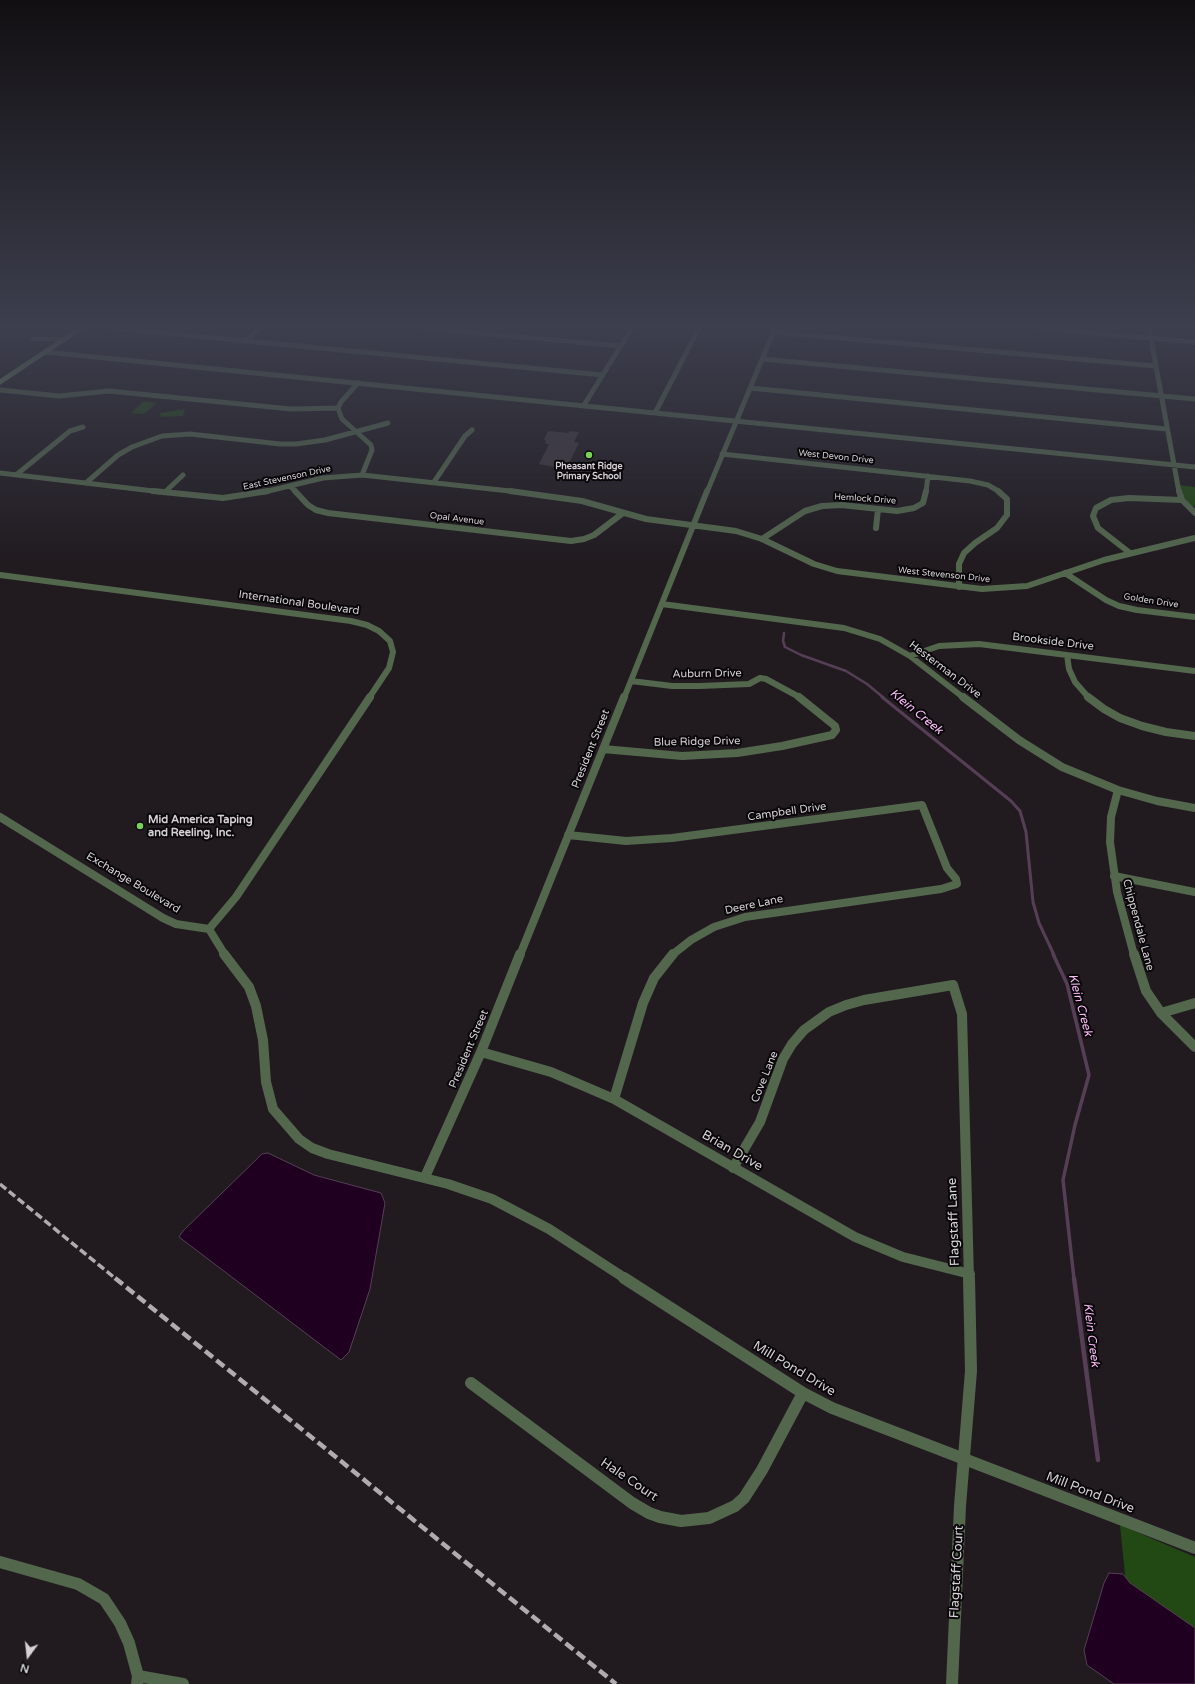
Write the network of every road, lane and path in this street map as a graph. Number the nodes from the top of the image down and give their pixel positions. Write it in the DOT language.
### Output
graph roads {
  1 [pos="257,407"];
  2 [pos="598,407"];
  3 [pos="658,407"];
  4 [pos="743,407"];
  5 [pos="939,407"];
  6 [pos="1163,407"];
  7 [pos="338,408"];
  8 [pos="655,413"];
  9 [pos="737,421"];
  10 [pos="388,423"];
  11 [pos="83,427"];
  12 [pos="1167,429"];
  13 [pos="472,430"];
  14 [pos="356,431"];
  15 [pos="722,454"];
  16 [pos="1173,465"];
  17 [pos="1195,467"];
  18 [pos="0,473"];
  19 [pos="16,475"];
  20 [pos="183,475"];
  21 [pos="362,475"];
  22 [pos="928,476"];
  23 [pos="434,482"];
  24 [pos="86,483"];
  25 [pos="290,486"];
  26 [pos="165,492"];
  27 [pos="1182,500"];
  28 [pos="878,510"];
  29 [pos="623,513"];
  30 [pos="1195,513"];
  31 [pos="694,525"];
  32 [pos="876,528"];
  33 [pos="1195,538"];
  34 [pos="762,540"];
  35 [pos="1130,553"];
  36 [pos="1065,573"];
  37 [pos="0,575"];
  38 [pos="959,587"];
  39 [pos="662,604"];
  40 [pos="1195,617"];
  41 [pos="1066,655"];
  42 [pos="910,656"];
  43 [pos="1195,671"];
  44 [pos="631,681"];
  45 [pos="836,730"];
  46 [pos="1195,736"];
  47 [pos="603,749"];
  48 [pos="1118,790"];
  49 [pos="1195,808"];
  50 [pos="0,817"];
  51 [pos="568,835"];
  52 [pos="1114,876"];
  53 [pos="957,884"];
  54 [pos="1195,892"];
  55 [pos="209,929"];
  56 [pos="953,985"];
  57 [pos="1195,1003"];
  58 [pos="1161,1013"];
  59 [pos="1195,1047"];
  60 [pos="481,1052"];
  61 [pos="614,1099"];
  62 [pos="733,1168"];
  63 [pos="425,1177"];
  64 [pos="970,1274"];
  65 [pos="471,1383"];
  66 [pos="803,1393"];
  67 [pos="963,1459"];
  68 [pos="1195,1548"];
  69 [pos="0,1562"];
  70 [pos="137,1680"];
  71 [pos="183,1684"];
  72 [pos="952,1684"];
  1 -- 7 [label="street"];
  2 -- 8 [label="street"];
  3 -- 8 [label="street"];
  4 -- 9 [label="street, President Street"];
  5 -- 12 [label="street"];
  6 -- 12 [label="street"];
  7 -- 14 [label="street"];
  8 -- 9 [label="street"];
  9 -- 15 [label="street, President Street"];
  9 -- 16 [label="street"];
  10 -- 14 [label="street"];
  11 -- 19 [label="street"];
  12 -- 16 [label="street"];
  13 -- 23 [label="street"];
  14 -- 21 [label="street"];
  14 -- 24 [label="street"];
  15 -- 22 [label="street, West Devon Drive"];
  15 -- 31 [label="street, President Street"];
  16 -- 17 [label="street"];
  16 -- 27 [label="street"];
  18 -- 19 [label="street, East Stevenson Drive"];
  19 -- 24 [label="street, East Stevenson Drive"];
  20 -- 26 [label="street"];
  21 -- 23 [label="street, East Stevenson Drive"];
  21 -- 25 [label="street, East Stevenson Drive"];
  22 -- 28 [label="street, Hemlock Drive"];
  22 -- 38 [label="street, West Devon Drive"];
  23 -- 29 [label="street, East Stevenson Drive"];
  24 -- 26 [label="street, East Stevenson Drive"];
  25 -- 26 [label="street, East Stevenson Drive"];
  25 -- 29 [label="street, Opal Avenue"];
  27 -- 30 [label="street"];
  27 -- 35 [label="street"];
  28 -- 32 [label="street"];
  28 -- 34 [label="street, Hemlock Drive"];
  29 -- 31 [label="street, East Stevenson Drive"];
  31 -- 34 [label="street, West Stevenson Drive"];
  31 -- 39 [label="street, President Street"];
  33 -- 35 [label="street, West Stevenson Drive"];
  34 -- 38 [label="street, West Stevenson Drive"];
  35 -- 36 [label="street, West Stevenson Drive"];
  36 -- 38 [label="street, West Stevenson Drive"];
  36 -- 40 [label="street, Golden Drive"];
  37 -- 55 [label="street, International Boulevard"];
  39 -- 42 [label="street, Hesterman Drive"];
  39 -- 44 [label="street, President Street"];
  41 -- 42 [label="street, Brookside Drive"];
  41 -- 43 [label="street, Brookside Drive"];
  41 -- 46 [label="street"];
  42 -- 48 [label="street, Hesterman Drive"];
  44 -- 45 [label="street, Auburn Drive"];
  44 -- 47 [label="street, President Street"];
  45 -- 47 [label="street, Blue Ridge Drive"];
  47 -- 51 [label="street, President Street"];
  48 -- 49 [label="street, Hesterman Drive"];
  48 -- 52 [label="street, Chippendale Lane"];
  50 -- 55 [label="street, Exchange Boulevard"];
  51 -- 53 [label="street, Campbell Drive"];
  51 -- 60 [label="street, President Street"];
  52 -- 54 [label="street"];
  52 -- 58 [label="street, Chippendale Lane"];
  53 -- 61 [label="street, Deere Lane"];
  55 -- 63 [label="street"];
  56 -- 62 [label="street, Cove Lane"];
  56 -- 64 [label="street, Flagstaff Lane"];
  57 -- 58 [label="street"];
  58 -- 59 [label="street, Chippendale Lane"];
  60 -- 61 [label="street, Brian Drive"];
  60 -- 63 [label="street, President Street"];
  61 -- 62 [label="street, Brian Drive"];
  62 -- 64 [label="street, Brian Drive"];
  63 -- 66 [label="street, Mill Pond Drive"];
  64 -- 67 [label="street, Flagstaff Lane"];
  65 -- 66 [label="street, Hale Court"];
  66 -- 67 [label="street, Mill Pond Drive"];
  67 -- 68 [label="street, Mill Pond Drive"];
  67 -- 72 [label="street, Flagstaff Court"];
  69 -- 70 [label="street"];
  70 -- 71 [label="street"];
}
